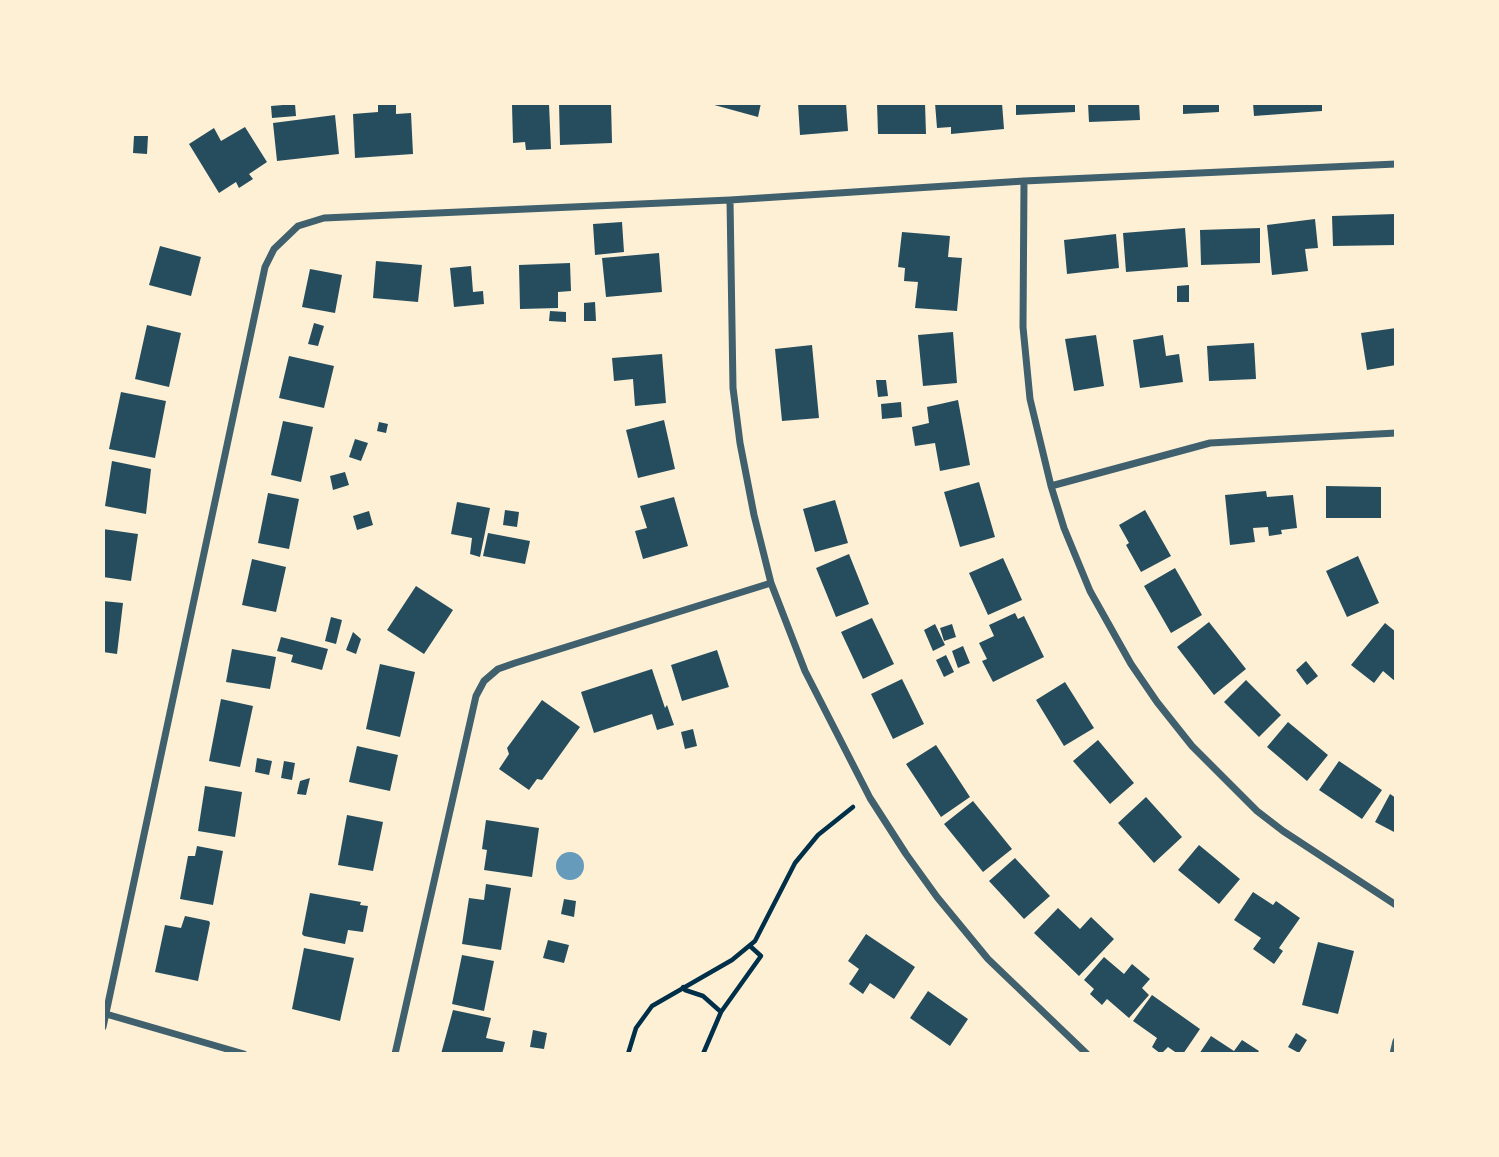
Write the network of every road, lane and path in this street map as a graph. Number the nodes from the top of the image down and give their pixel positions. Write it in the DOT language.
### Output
graph roads {
  1 [pos="1396,164"];
  2 [pos="1024,181"];
  3 [pos="730,200"];
  4 [pos="1396,433"];
  5 [pos="1051,486"];
  6 [pos="771,583"];
  7 [pos="853,807"];
  8 [pos="1396,905"];
  9 [pos="750,946"];
  10 [pos="683,987"];
  11 [pos="721,1012"];
  12 [pos="106,1014"];
  13 [pos="103,1027"];
  14 [pos="1396,1041"];
  15 [pos="244,1054"];
  16 [pos="395,1054"];
  17 [pos="628,1054"];
  18 [pos="703,1054"];
  19 [pos="1087,1054"];
  20 [pos="1393,1054"];
  1 -- 2 [label="street"];
  2 -- 3 [label="street"];
  2 -- 5 [label="street"];
  3 -- 6 [label="street"];
  3 -- 12 [label="street"];
  4 -- 5 [label="street"];
  5 -- 8 [label="street"];
  6 -- 16 [label="street"];
  6 -- 19 [label="street"];
  7 -- 9 [label="path"];
  9 -- 10 [label="path"];
  9 -- 11 [label="path"];
  10 -- 11 [label="path"];
  10 -- 17 [label="path"];
  11 -- 18 [label="path"];
  12 -- 13 [label="street"];
  12 -- 15 [label="street"];
  14 -- 20 [label="street"];
}
